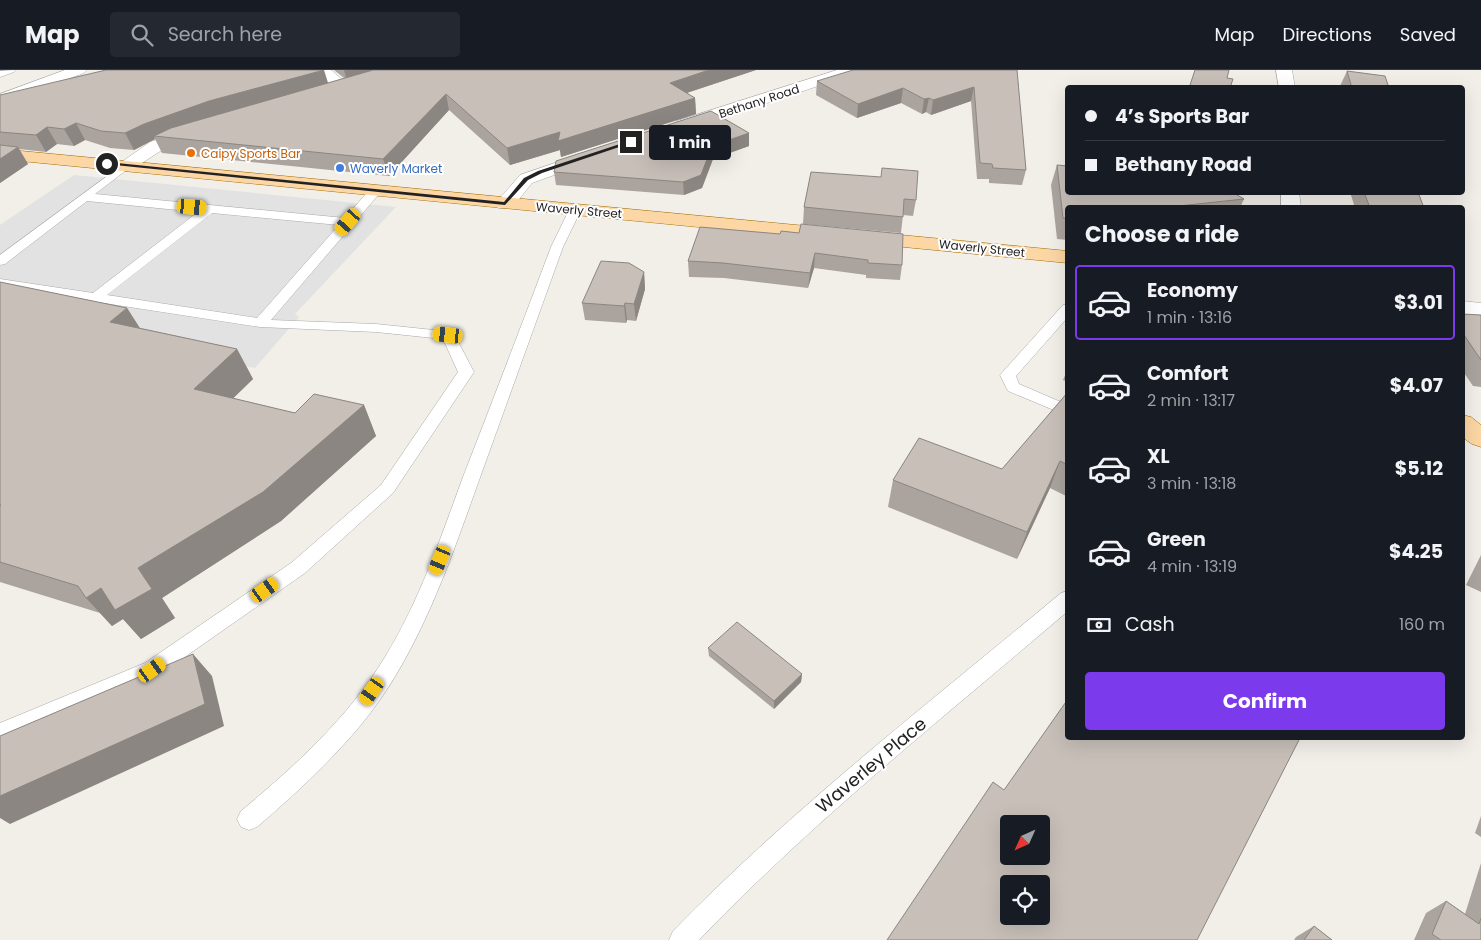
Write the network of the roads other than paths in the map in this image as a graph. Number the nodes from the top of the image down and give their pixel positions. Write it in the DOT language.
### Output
graph roads {
  1 [pos="11,70"];
  2 [pos="79,70"];
  3 [pos="321,70"];
  4 [pos="849,70"];
  5 [pos="1284,70"];
  6 [pos="0,74"];
  7 [pos="363,83"];
  8 [pos="1286,85"];
  9 [pos="345,89"];
  10 [pos="326,94"];
  11 [pos="0,99"];
  12 [pos="211,128"];
  13 [pos="671,129"];
  14 [pos="606,150"];
  15 [pos="0,154"];
  16 [pos="125,166"];
  17 [pos="375,190"];
  18 [pos="84,197"];
  19 [pos="505,204"];
  20 [pos="209,208"];
  21 [pos="575,210"];
  22 [pos="348,222"];
  23 [pos="1065,257"];
  24 [pos="0,261"];
  25 [pos="0,283"];
  26 [pos="94,299"];
  27 [pos="1465,308"];
  28 [pos="1481,310"];
  29 [pos="1065,311"];
  30 [pos="260,323"];
  31 [pos="1065,410"];
  32 [pos="1465,425"];
  33 [pos="1481,438"];
  34 [pos="1065,602"];
  35 [pos="0,733"];
  36 [pos="249,819"];
  37 [pos="682,940"];
  1 -- 6 [label="lane"];
  2 -- 11 [label="street"];
  3 -- 9 [label="street"];
  4 -- 13 [label="street, Bethany Road"];
  5 -- 8 [label="street"];
  7 -- 9 [label="street"];
  9 -- 10 [label="street"];
  12 -- 16 [label="street"];
  14 -- 19 [label="street"];
  15 -- 16 [label="main road, Waverly Street"];
  16 -- 17 [label="main road, Waverly Street"];
  16 -- 18 [label="lane"];
  17 -- 19 [label="main road, Waverly Street"];
  17 -- 22 [label="lane"];
  18 -- 20 [label="lane"];
  18 -- 24 [label="lane"];
  19 -- 21 [label="main road, Waverly Street"];
  20 -- 22 [label="lane"];
  20 -- 26 [label="lane"];
  21 -- 23 [label="main road, Waverly Street"];
  21 -- 36 [label="lane"];
  22 -- 30 [label="lane"];
  25 -- 26 [label="lane"];
  26 -- 30 [label="lane"];
  27 -- 28 [label="street"];
  29 -- 31 [label="lane"];
  30 -- 35 [label="lane"];
  32 -- 33 [label="main road"];
  34 -- 37 [label="lane, Waverley Place"];
}
